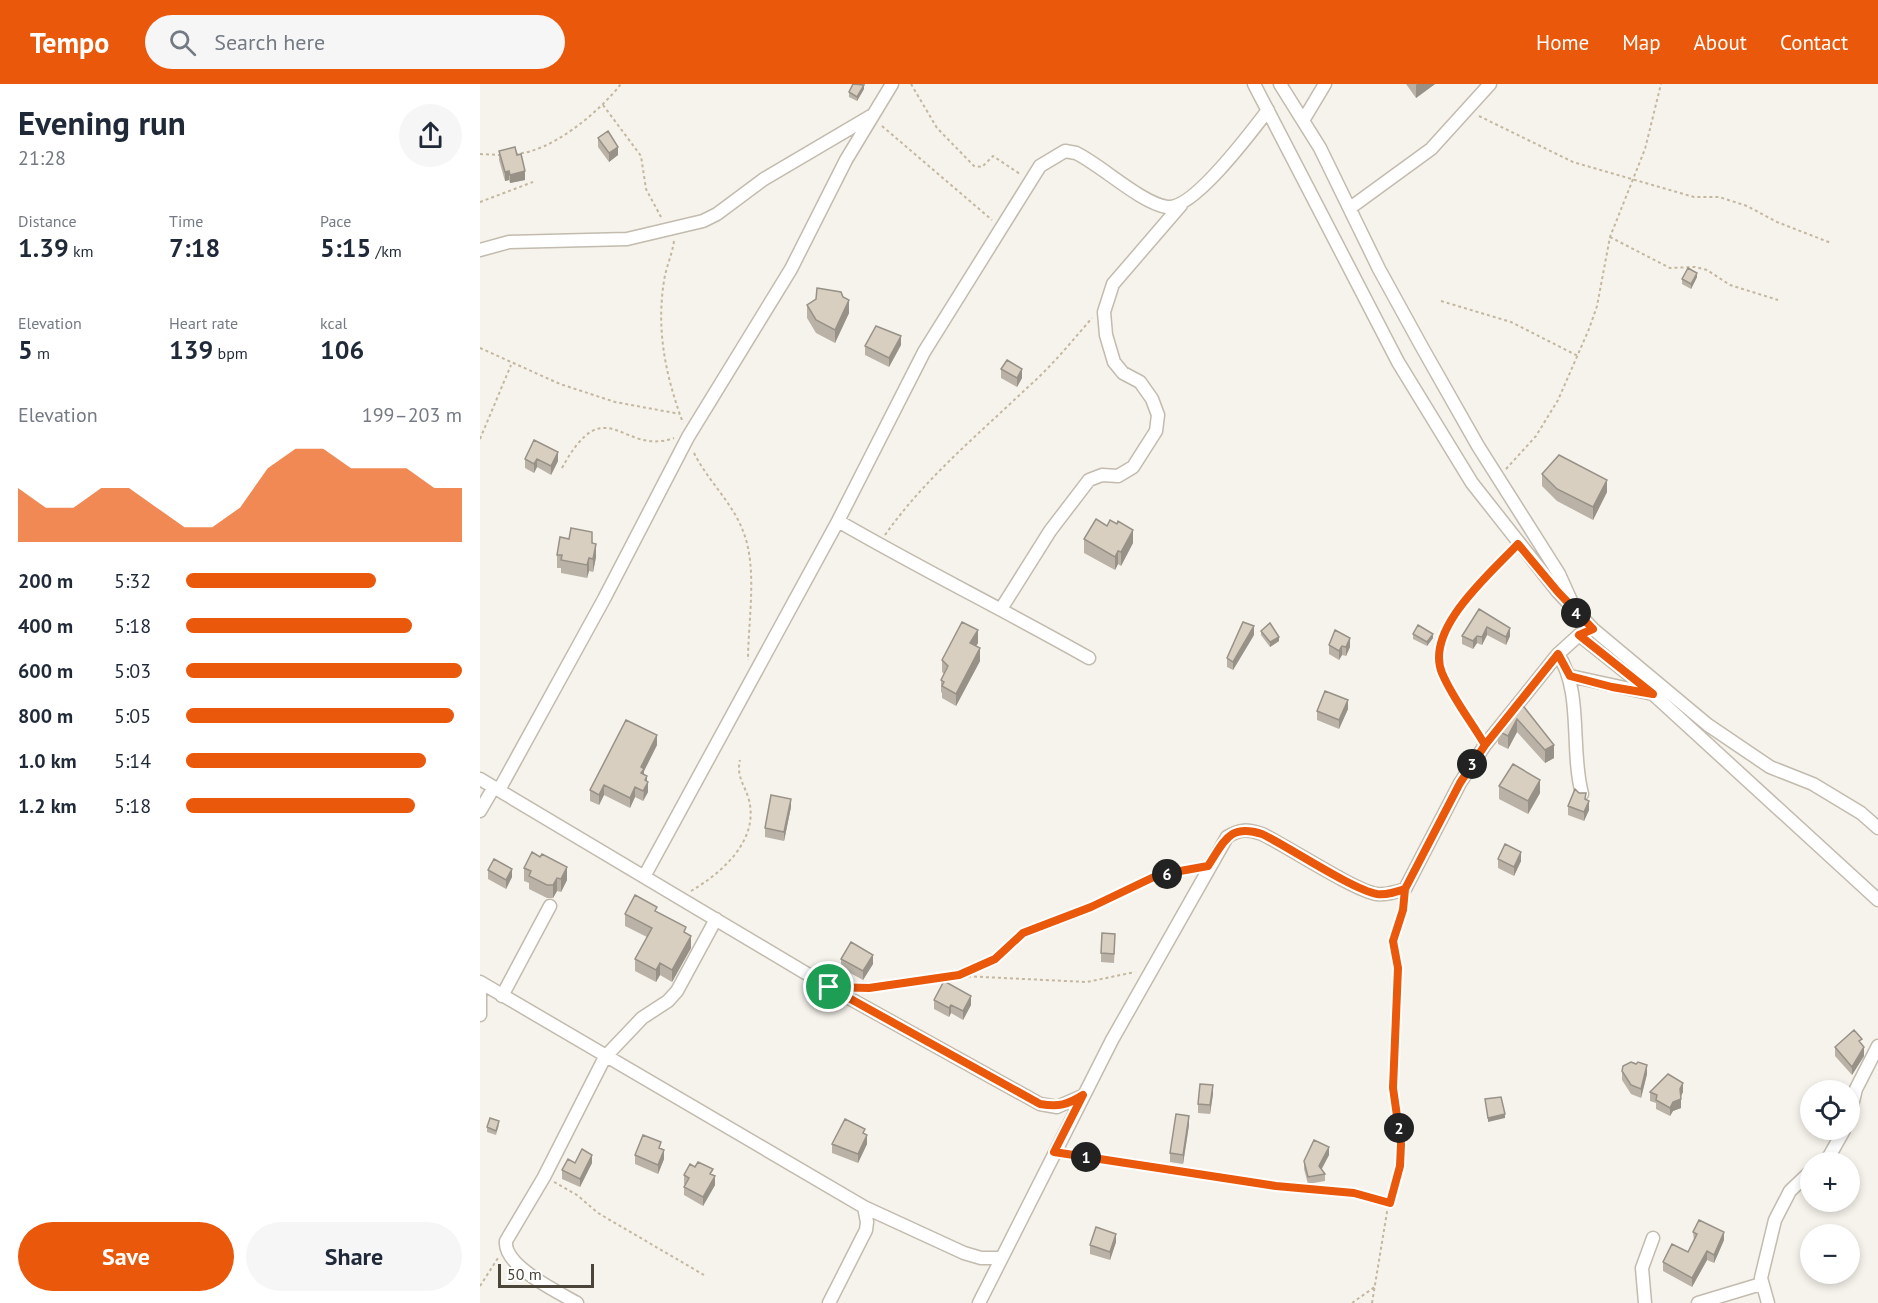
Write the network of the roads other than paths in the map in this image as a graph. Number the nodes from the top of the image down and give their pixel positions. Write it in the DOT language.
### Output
graph roads {
  1 [pos="892,84"];
  2 [pos="1254,84"];
  3 [pos="1280,84"];
  4 [pos="1325,84"];
  5 [pos="1490,84"];
  6 [pos="1268,110"];
  7 [pos="871,116"];
  8 [pos="1304,119"];
  9 [pos="1181,205"];
  10 [pos="1350,208"];
  11 [pos="480,250"];
  12 [pos="838,521"];
  13 [pos="1001,609"];
  14 [pos="1575,613"];
  15 [pos="1593,629"];
  16 [pos="1579,635"];
  17 [pos="1558,654"];
  18 [pos="1089,658"];
  19 [pos="1570,676"];
  20 [pos="1669,693"];
  21 [pos="1653,694"];
  22 [pos="480,779"];
  23 [pos="496,788"];
  24 [pos="1582,794"];
  25 [pos="480,811"];
  26 [pos="1878,828"];
  27 [pos="645,875"];
  28 [pos="1878,900"];
  29 [pos="550,906"];
  30 [pos="716,919"];
  31 [pos="480,982"];
  32 [pos="480,988"];
  33 [pos="502,996"];
  34 [pos="480,1015"];
  35 [pos="1878,1046"];
  36 [pos="605,1057"];
  37 [pos="1860,1081"];
  38 [pos="1083,1095"];
  39 [pos="1800,1179"];
  40 [pos="864,1207"];
  41 [pos="1653,1238"];
  42 [pos="1001,1258"];
  43 [pos="1761,1284"];
  44 [pos="578,1303"];
  45 [pos="829,1303"];
  46 [pos="979,1303"];
  47 [pos="1645,1303"];
  48 [pos="1698,1303"];
  49 [pos="1768,1303"];
  1 -- 7 [label="street"];
  2 -- 6 [label="street"];
  3 -- 8 [label="street"];
  4 -- 8 [label="street"];
  5 -- 10 [label="street"];
  6 -- 9 [label="street"];
  6 -- 14 [label="street"];
  7 -- 11 [label="street"];
  7 -- 23 [label="street"];
  8 -- 10 [label="street"];
  9 -- 12 [label="street"];
  9 -- 13 [label="street"];
  10 -- 14 [label="street"];
  12 -- 13 [label="street"];
  12 -- 27 [label="street"];
  13 -- 18 [label="street"];
  14 -- 15 [label="street"];
  15 -- 16 [label="street"];
  15 -- 20 [label="street"];
  16 -- 17 [label="street"];
  16 -- 21 [label="street"];
  17 -- 19 [label="street"];
  17 -- 38 [label="street"];
  19 -- 21 [label="street"];
  19 -- 24 [label="street"];
  20 -- 21 [label="street"];
  20 -- 26 [label="street"];
  21 -- 28 [label="street"];
  22 -- 23 [label="street"];
  23 -- 25 [label="street"];
  23 -- 27 [label="street"];
  27 -- 30 [label="street"];
  29 -- 33 [label="street"];
  30 -- 36 [label="street"];
  30 -- 38 [label="street"];
  31 -- 33 [label="street"];
  32 -- 34 [label="street"];
  33 -- 36 [label="street"];
  35 -- 37 [label="street"];
  36 -- 40 [label="street"];
  36 -- 44 [label="street"];
  38 -- 42 [label="street"];
  39 -- 43 [label="street"];
  40 -- 42 [label="street"];
  40 -- 45 [label="street"];
  41 -- 47 [label="street"];
  42 -- 46 [label="street"];
  43 -- 48 [label="street"];
  43 -- 49 [label="street"];
}
